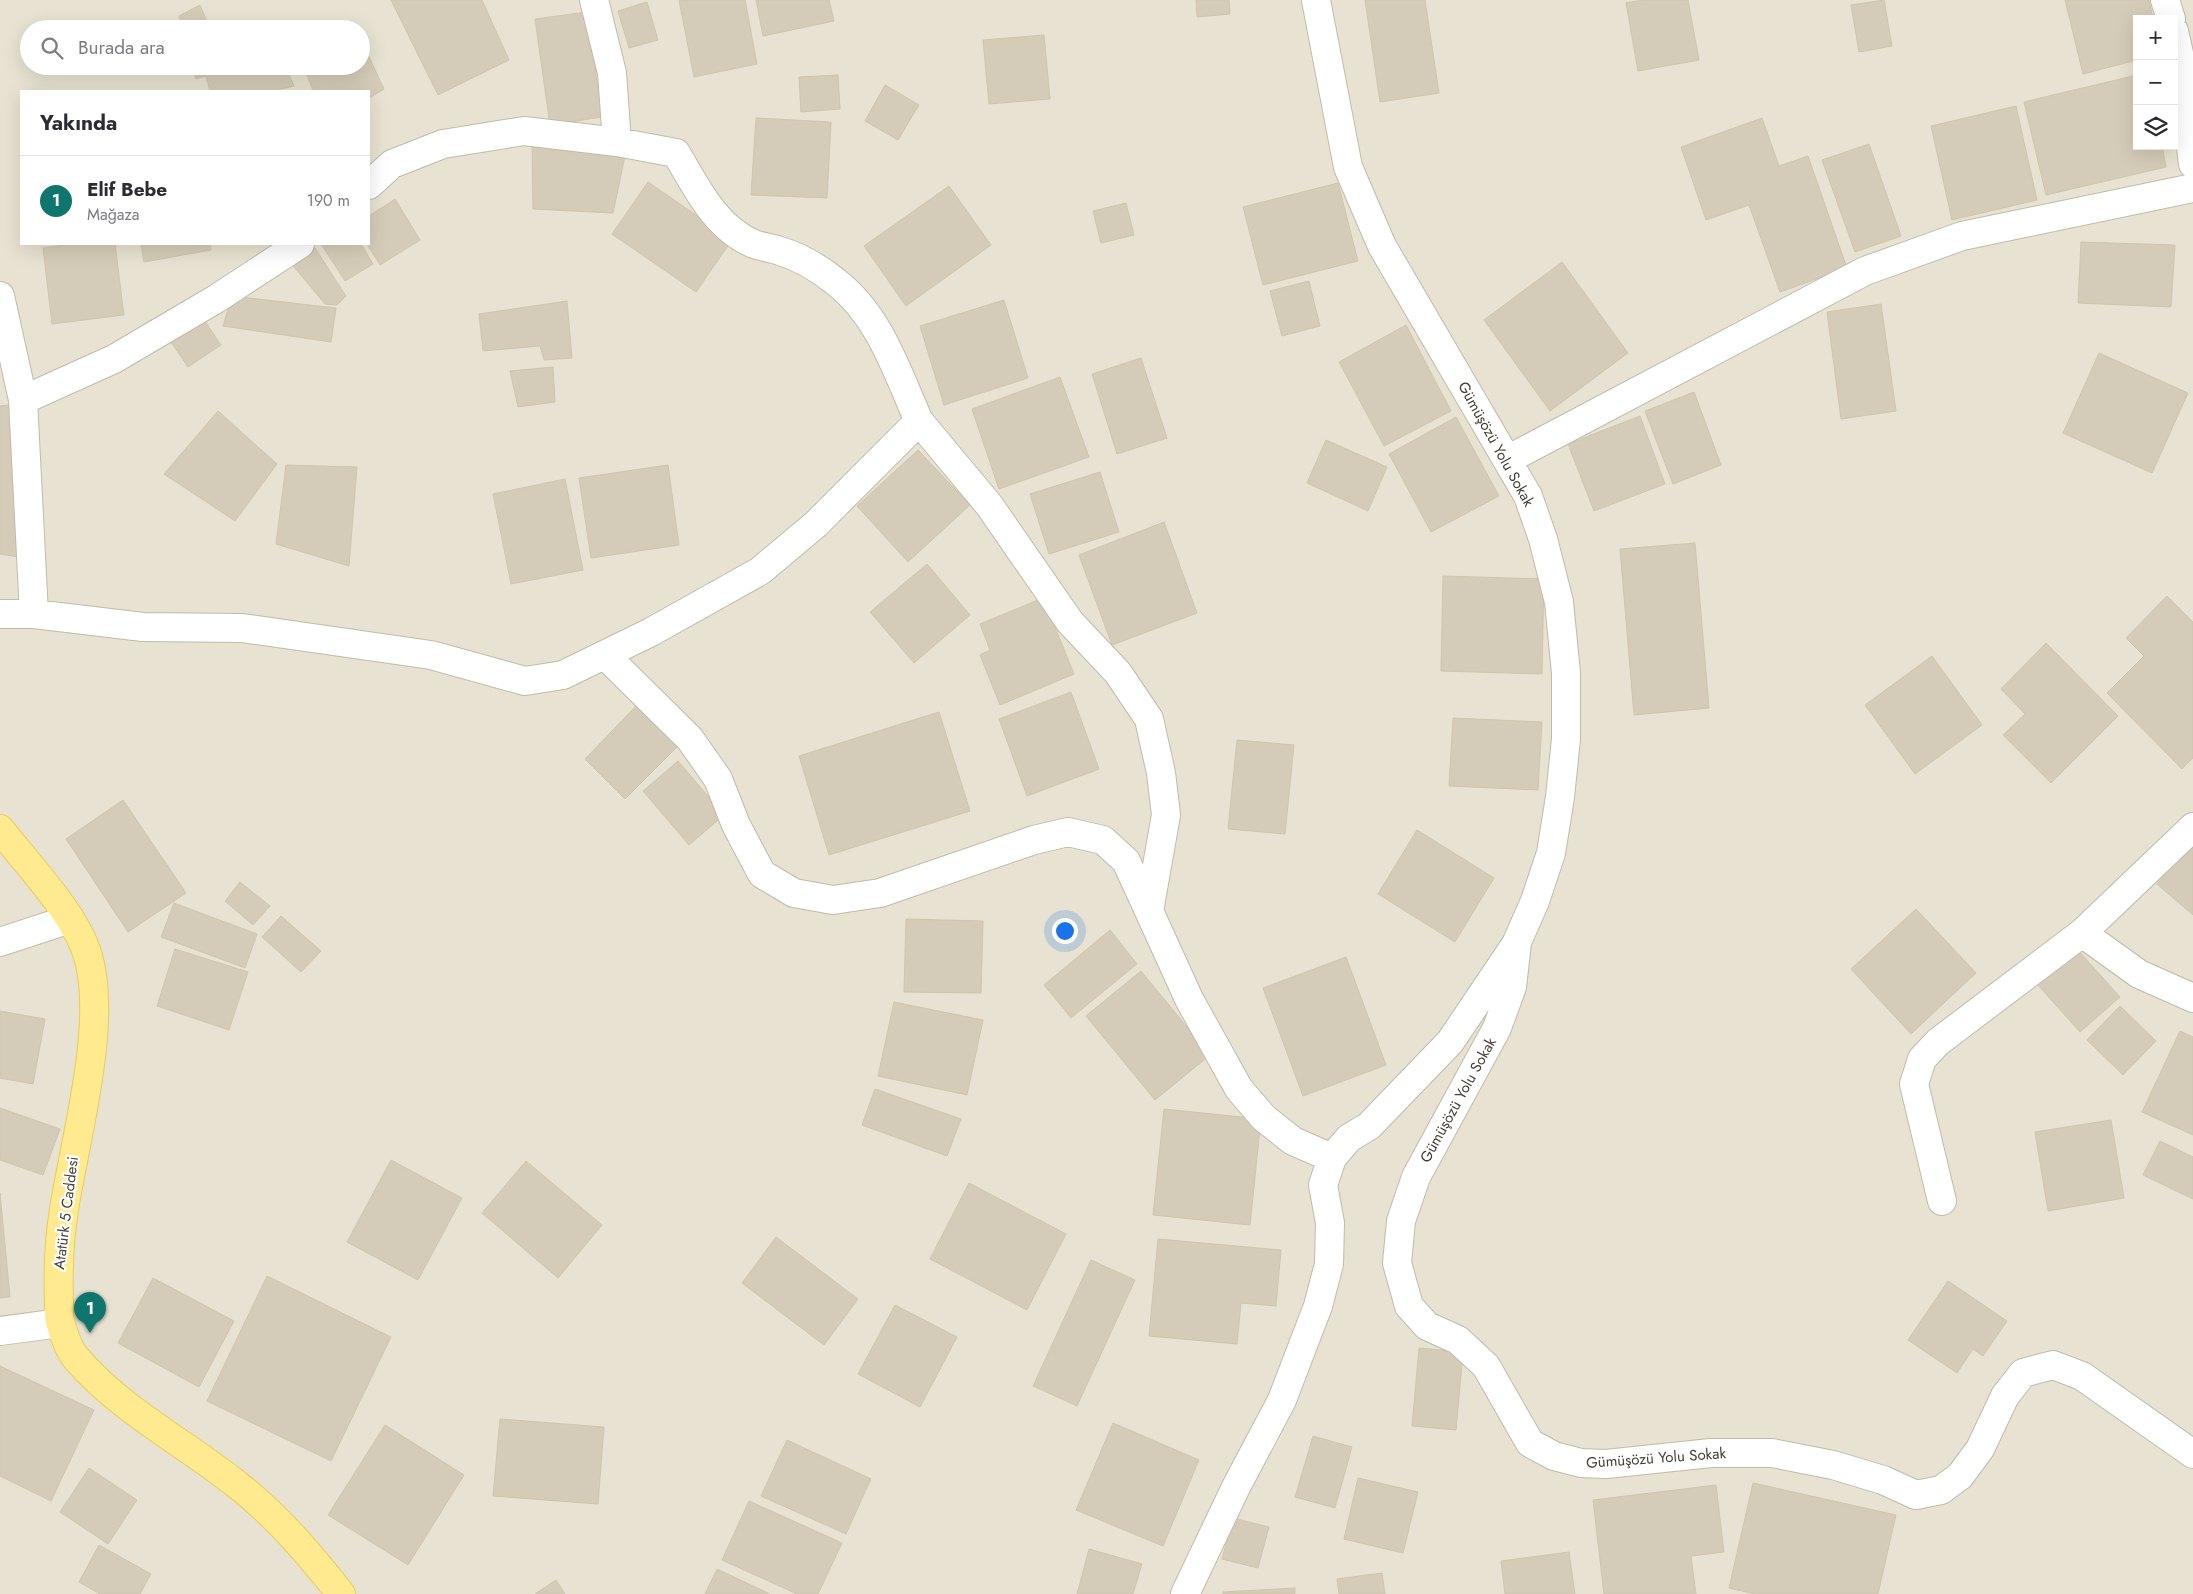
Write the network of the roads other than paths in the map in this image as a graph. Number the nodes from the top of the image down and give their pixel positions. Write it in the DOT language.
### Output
graph roads {
  1 [pos="594,0"];
  2 [pos="1316,0"];
  3 [pos="2165,0"];
  4 [pos="2170,15"];
  5 [pos="2178,49"];
  6 [pos="617,142"];
  7 [pos="2193,164"];
  8 [pos="370,184"];
  9 [pos="2193,188"];
  10 [pos="298,245"];
  11 [pos="0,296"];
  12 [pos="23,400"];
  13 [pos="919,421"];
  14 [pos="1507,460"];
  15 [pos="0,614"];
  16 [pos="34,614"];
  17 [pos="605,655"];
  18 [pos="2193,827"];
  19 [pos="0,829"];
  20 [pos="1149,911"];
  21 [pos="70,919"];
  22 [pos="2082,933"];
  23 [pos="0,942"];
  24 [pos="1517,942"];
  25 [pos="2193,998"];
  26 [pos="1332,1158"];
  27 [pos="1942,1201"];
  28 [pos="60,1323"];
  29 [pos="0,1331"];
  30 [pos="2193,1454"];
  31 [pos="341,1594"];
  32 [pos="1185,1594"];
  1 -- 6 [label="street"];
  2 -- 14 [label="street, Gümüşözü Yolu Sokak"];
  3 -- 4 [label="street"];
  5 -- 7 [label="street"];
  6 -- 8 [label="street"];
  6 -- 13 [label="street"];
  9 -- 14 [label="street"];
  10 -- 12 [label="street"];
  11 -- 12 [label="street"];
  12 -- 16 [label="street"];
  13 -- 17 [label="street"];
  13 -- 20 [label="street"];
  14 -- 24 [label="street, Gümüşözü Yolu Sokak"];
  15 -- 16 [label="street"];
  16 -- 17 [label="street"];
  17 -- 20 [label="street"];
  18 -- 22 [label="street"];
  19 -- 21 [label="main road, Atatürk 5 Caddesi"];
  20 -- 26 [label="street"];
  21 -- 23 [label="street"];
  21 -- 28 [label="main road, Atatürk 5 Caddesi"];
  22 -- 25 [label="street"];
  22 -- 27 [label="street"];
  24 -- 26 [label="street"];
  24 -- 30 [label="street, Gümüşözü Yolu Sokak"];
  26 -- 32 [label="street"];
  28 -- 29 [label="street"];
  28 -- 31 [label="main road, Atatürk 5 Caddesi"];
}
